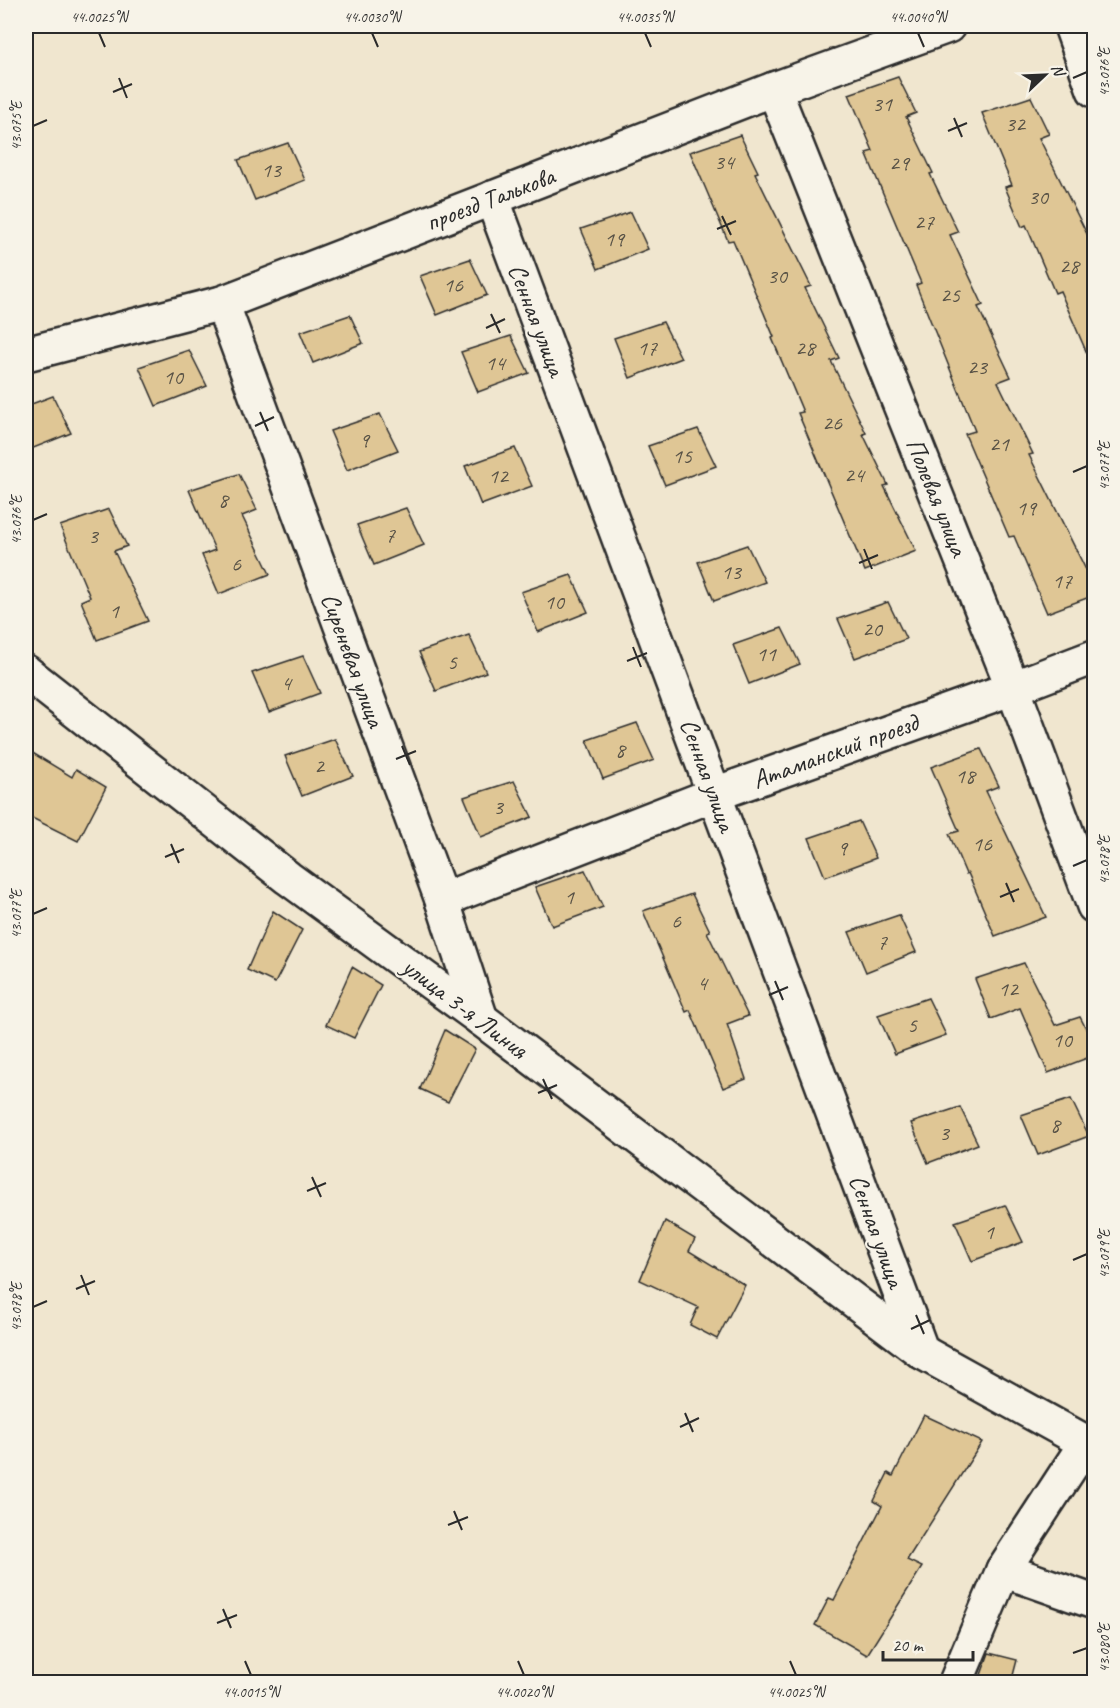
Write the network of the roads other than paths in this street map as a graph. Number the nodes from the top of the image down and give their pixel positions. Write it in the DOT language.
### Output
graph roads {
  1 [pos="948,26"];
  2 [pos="1071,26"];
  3 [pos="774,89"];
  4 [pos="1095,90"];
  5 [pos="492,198"];
  6 [pos="222,303"];
  7 [pos="26,354"];
  8 [pos="1095,657"];
  9 [pos="26,672"];
  10 [pos="1014,688"];
  11 [pos="715,794"];
  12 [pos="442,900"];
  13 [pos="1095,906"];
  14 [pos="481,1019"];
  15 [pos="922,1352"];
  16 [pos="1090,1445"];
  17 [pos="1003,1570"];
  18 [pos="1095,1602"];
  19 [pos="956,1683"];
  1 -- 3 [label="street, проезд Талькова"];
  2 -- 4 [label="street"];
  3 -- 5 [label="street, проезд Талькова"];
  3 -- 10 [label="street, Полевая улица"];
  5 -- 6 [label="street, проезд Талькова"];
  5 -- 11 [label="street, Сенная улица"];
  6 -- 7 [label="street, проезд Талькова"];
  6 -- 12 [label="street, Сиреневая улица"];
  8 -- 10 [label="street, Атаманский проезд"];
  9 -- 14 [label="street, улица 3-я Линия"];
  10 -- 11 [label="street, Атаманский проезд"];
  10 -- 13 [label="street, Полевая улица"];
  11 -- 12 [label="street, Атаманский проезд"];
  11 -- 15 [label="street, Сенная улица"];
  12 -- 14 [label="street, Сиреневая улица"];
  14 -- 15 [label="street, улица 3-я Линия"];
  15 -- 16 [label="street, улица 3-я Линия"];
  16 -- 17 [label="street"];
  17 -- 18 [label="street"];
  17 -- 19 [label="street"];
}
